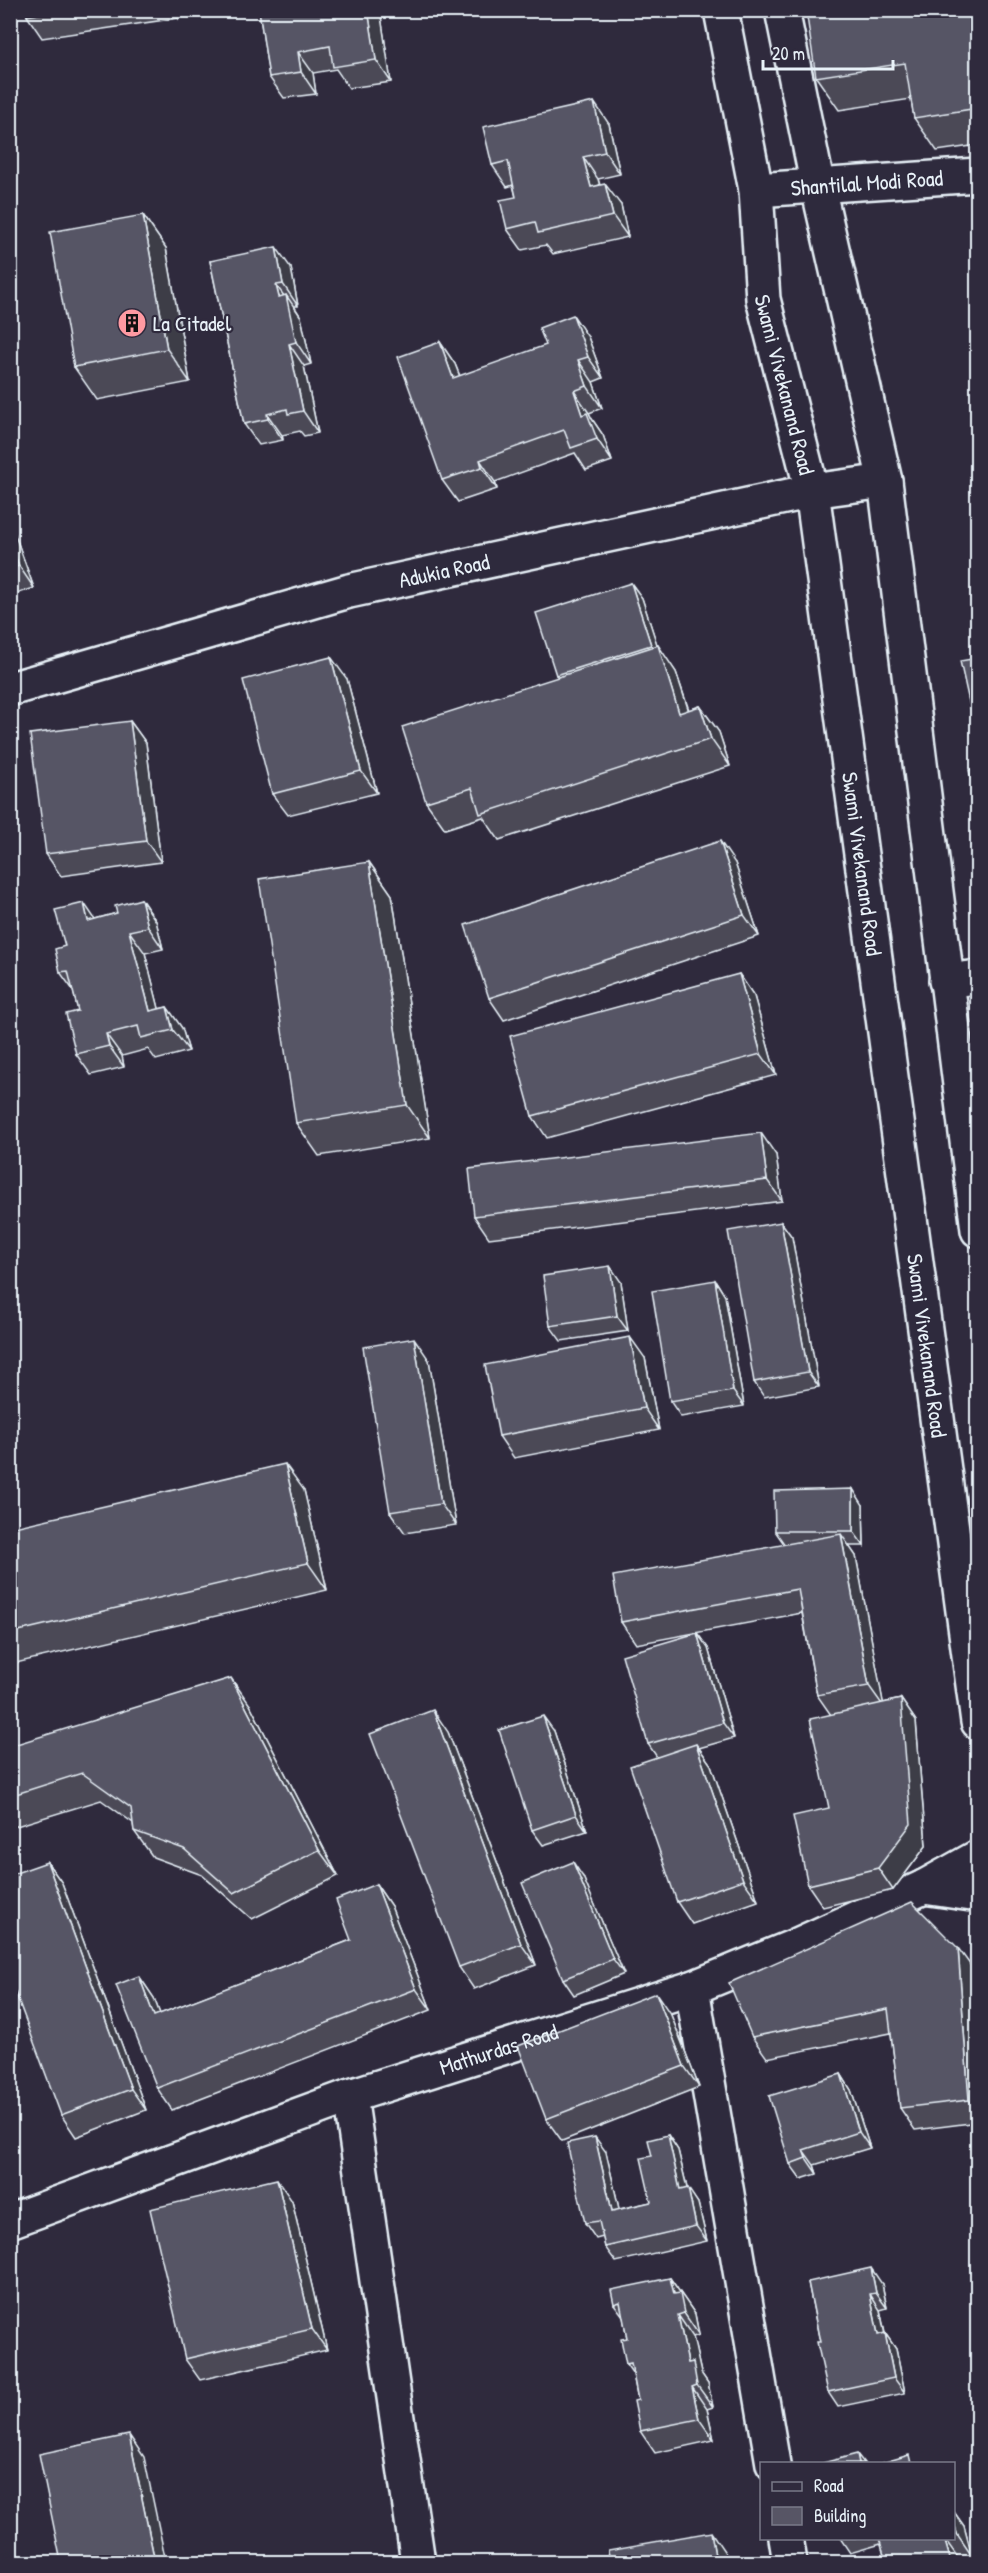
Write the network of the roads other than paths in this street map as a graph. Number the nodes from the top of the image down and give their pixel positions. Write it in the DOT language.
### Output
graph roads {
  1 [pos="721,10"];
  2 [pos="782,10"];
  3 [pos="978,175"];
  4 [pos="818,187"];
  5 [pos="756,190"];
  6 [pos="885,481"];
  7 [pos="812,491"];
  8 [pos="10,689"];
  9 [pos="962,979"];
  10 [pos="978,1230"];
  11 [pos="978,1722"];
  12 [pos="978,1857"];
  13 [pos="924,1887"];
  14 [pos="978,1895"];
  15 [pos="693,1988"];
  16 [pos="350,2096"];
  17 [pos="10,2221"];
  18 [pos="773,2462"];
  19 [pos="786,2540"];
  20 [pos="418,2562"];
  21 [pos="790,2562"];
  1 -- 5 [label="street, Swami Vivekanand Road"];
  2 -- 4 [label="street"];
  3 -- 4 [label="street, Shantilal Modi Road"];
  4 -- 5 [label="street, Shantilal Modi Road"];
  4 -- 6 [label="street"];
  5 -- 7 [label="street, Swami Vivekanand Road"];
  6 -- 7 [label="street, Adukia Road"];
  6 -- 9 [label="street"];
  7 -- 8 [label="street, Adukia Road"];
  7 -- 11 [label="street, Swami Vivekanand Road"];
  9 -- 10 [label="street"];
  12 -- 13 [label="street, Mathurdas Road"];
  13 -- 14 [label="street"];
  13 -- 15 [label="street, Mathurdas Road"];
  15 -- 16 [label="street, Mathurdas Road"];
  15 -- 18 [label="street"];
  16 -- 17 [label="street, Mathurdas Road"];
  16 -- 20 [label="street"];
  19 -- 21 [label="street"];
}
